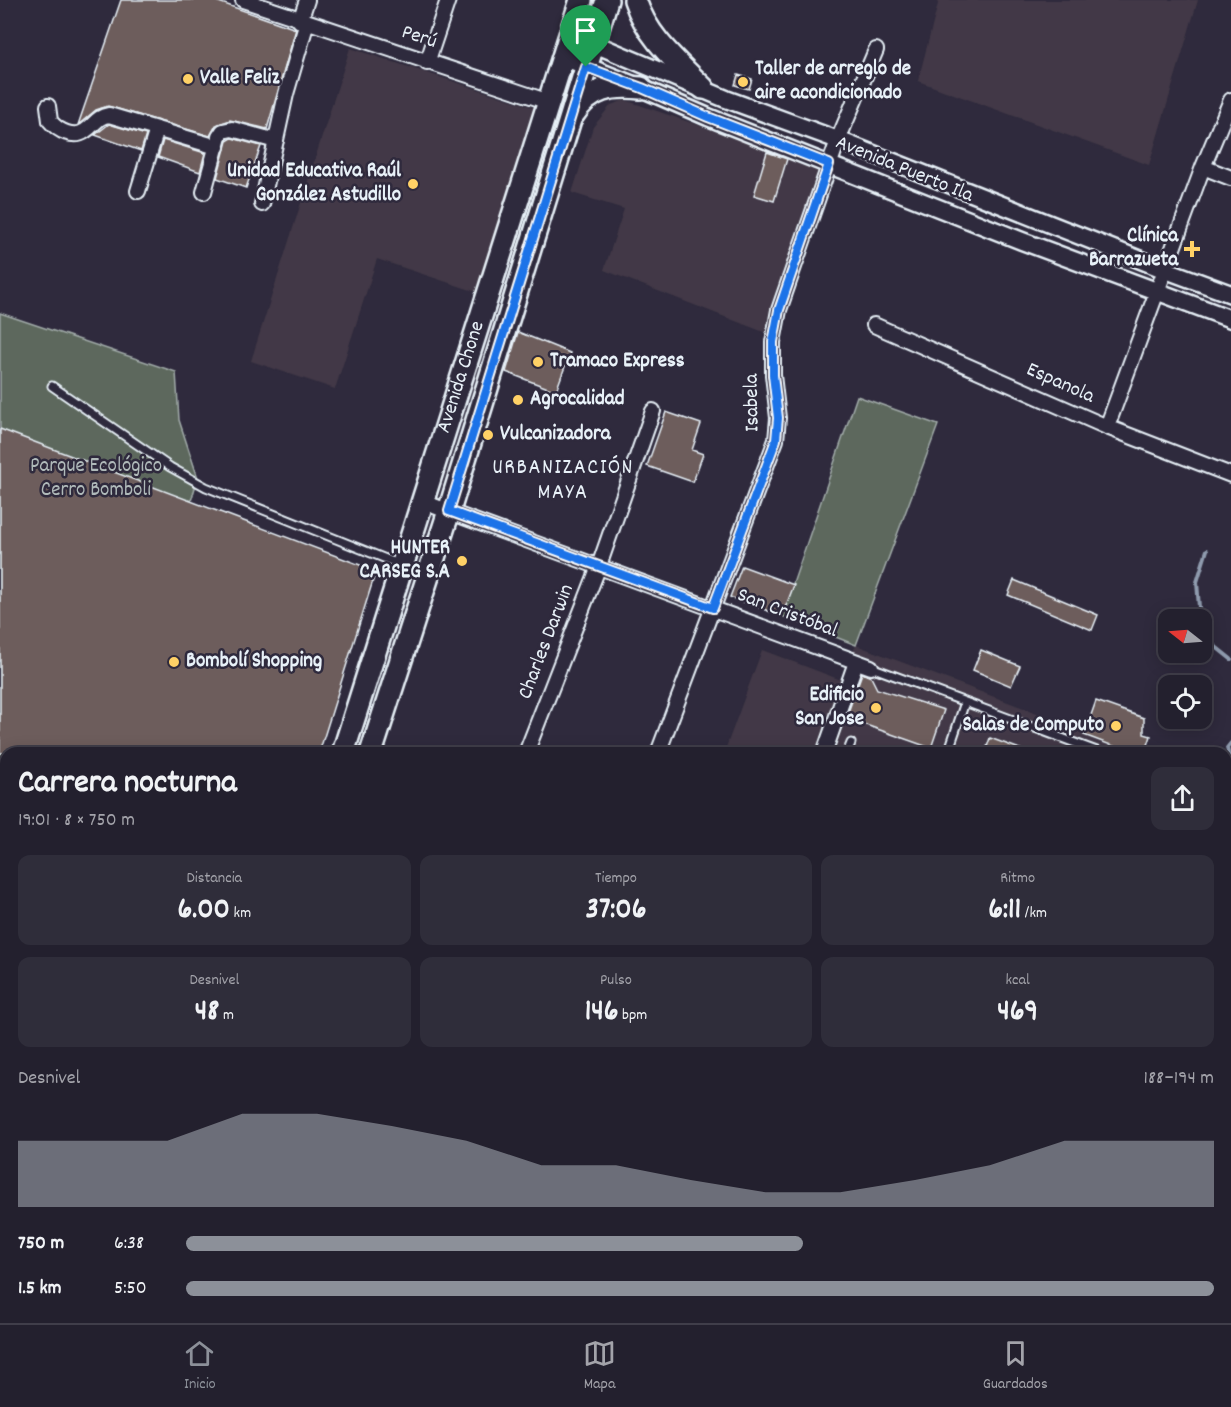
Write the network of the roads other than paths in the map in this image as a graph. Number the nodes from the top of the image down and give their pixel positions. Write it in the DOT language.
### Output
graph roads {
  1 [pos="243,0"];
  2 [pos="307,0"];
  3 [pos="448,0"];
  4 [pos="581,0"];
  5 [pos="606,0"];
  6 [pos="635,0"];
  7 [pos="303,22"];
  8 [pos="571,34"];
  9 [pos="593,44"];
  10 [pos="876,50"];
  11 [pos="563,57"];
  12 [pos="427,63"];
  13 [pos="586,67"];
  14 [pos="642,88"];
  15 [pos="703,88"];
  16 [pos="1231,100"];
  17 [pos="549,102"];
  18 [pos="48,106"];
  19 [pos="569,120"];
  20 [pos="157,129"];
  21 [pos="838,140"];
  22 [pos="276,141"];
  23 [pos="217,147"];
  24 [pos="829,164"];
  25 [pos="1203,167"];
  26 [pos="1231,178"];
  27 [pos="138,191"];
  28 [pos="204,192"];
  29 [pos="262,204"];
  30 [pos="1166,270"];
  31 [pos="1157,290"];
  32 [pos="1231,294"];
  33 [pos="1231,319"];
  34 [pos="874,325"];
  35 [pos="52,386"];
  36 [pos="653,411"];
  37 [pos="1107,427"];
  38 [pos="1231,475"];
  39 [pos="423,502"];
  40 [pos="449,511"];
  41 [pos="403,566"];
  42 [pos="599,566"];
  43 [pos="713,608"];
  44 [pos="856,662"];
  45 [pos="871,667"];
  46 [pos="965,702"];
  47 [pos="851,743"];
  48 [pos="345,747"];
  49 [pos="373,747"];
  50 [pos="528,747"];
  51 [pos="660,747"];
  52 [pos="826,747"];
  53 [pos="849,747"];
  54 [pos="950,747"];
  55 [pos="1086,747"];
  1 -- 7 [label="street, Perú"];
  2 -- 7 [label="street"];
  3 -- 12 [label="street"];
  4 -- 8 [label="main road, Avenida Chone"];
  5 -- 9 [label="main road, Avenida Chone"];
  6 -- 15 [label="main road"];
  7 -- 12 [label="street, Perú"];
  7 -- 22 [label="street"];
  8 -- 9 [label="street, Avenida Puerto Ila"];
  8 -- 11 [label="main road, Avenida Chone"];
  9 -- 13 [label="main road, Avenida Chone"];
  9 -- 15 [label="street, Avenida Puerto Ila"];
  10 -- 21 [label="street, Isabela"];
  11 -- 13 [label="street, Avenida Puerto Ila"];
  11 -- 17 [label="main road, Avenida Chone"];
  12 -- 17 [label="street, Perú"];
  13 -- 14 [label="street, Avenida Puerto Ila"];
  13 -- 19 [label="main road, Avenida Chone"];
  14 -- 19 [label="main road"];
  14 -- 24 [label="street, Avenida Puerto Ila"];
  15 -- 21 [label="street, Avenida Puerto Ila"];
  16 -- 25 [label="street"];
  17 -- 39 [label="main road, Avenida Chone"];
  18 -- 20 [label="street"];
  19 -- 40 [label="main road, Avenida Chone"];
  20 -- 23 [label="street"];
  20 -- 27 [label="street"];
  21 -- 24 [label="street, Isabela"];
  21 -- 30 [label="street, Avenida Puerto Ila"];
  22 -- 23 [label="street"];
  22 -- 29 [label="street"];
  23 -- 28 [label="street"];
  24 -- 31 [label="street, Avenida Puerto Ila"];
  24 -- 43 [label="street, Isabela"];
  25 -- 26 [label="street"];
  25 -- 30 [label="street"];
  30 -- 31 [label="street"];
  30 -- 32 [label="street, Avenida Puerto Ila"];
  31 -- 33 [label="street, Avenida Puerto Ila"];
  31 -- 37 [label="street"];
  34 -- 37 [label="street, Espanola"];
  35 -- 41 [label="lane"];
  36 -- 42 [label="street, Charles Darwin"];
  37 -- 38 [label="street, Espanola"];
  39 -- 40 [label="street, San Cristóbal"];
  39 -- 41 [label="main road, Avenida Chone"];
  40 -- 42 [label="street, San Cristóbal"];
  40 -- 49 [label="main road, Avenida Chone"];
  41 -- 48 [label="main road, Avenida Chone"];
  42 -- 43 [label="street, San Cristóbal"];
  42 -- 50 [label="street, Charles Darwin"];
  43 -- 44 [label="street, San Cristóbal"];
  43 -- 51 [label="street, Isabela"];
  44 -- 45 [label="street, San Cristóbal"];
  44 -- 52 [label="street"];
  45 -- 46 [label="lane, San Cristóbal"];
  46 -- 54 [label="lane"];
  46 -- 55 [label="lane, San Cristóbal"];
  47 -- 53 [label="lane"];
}
